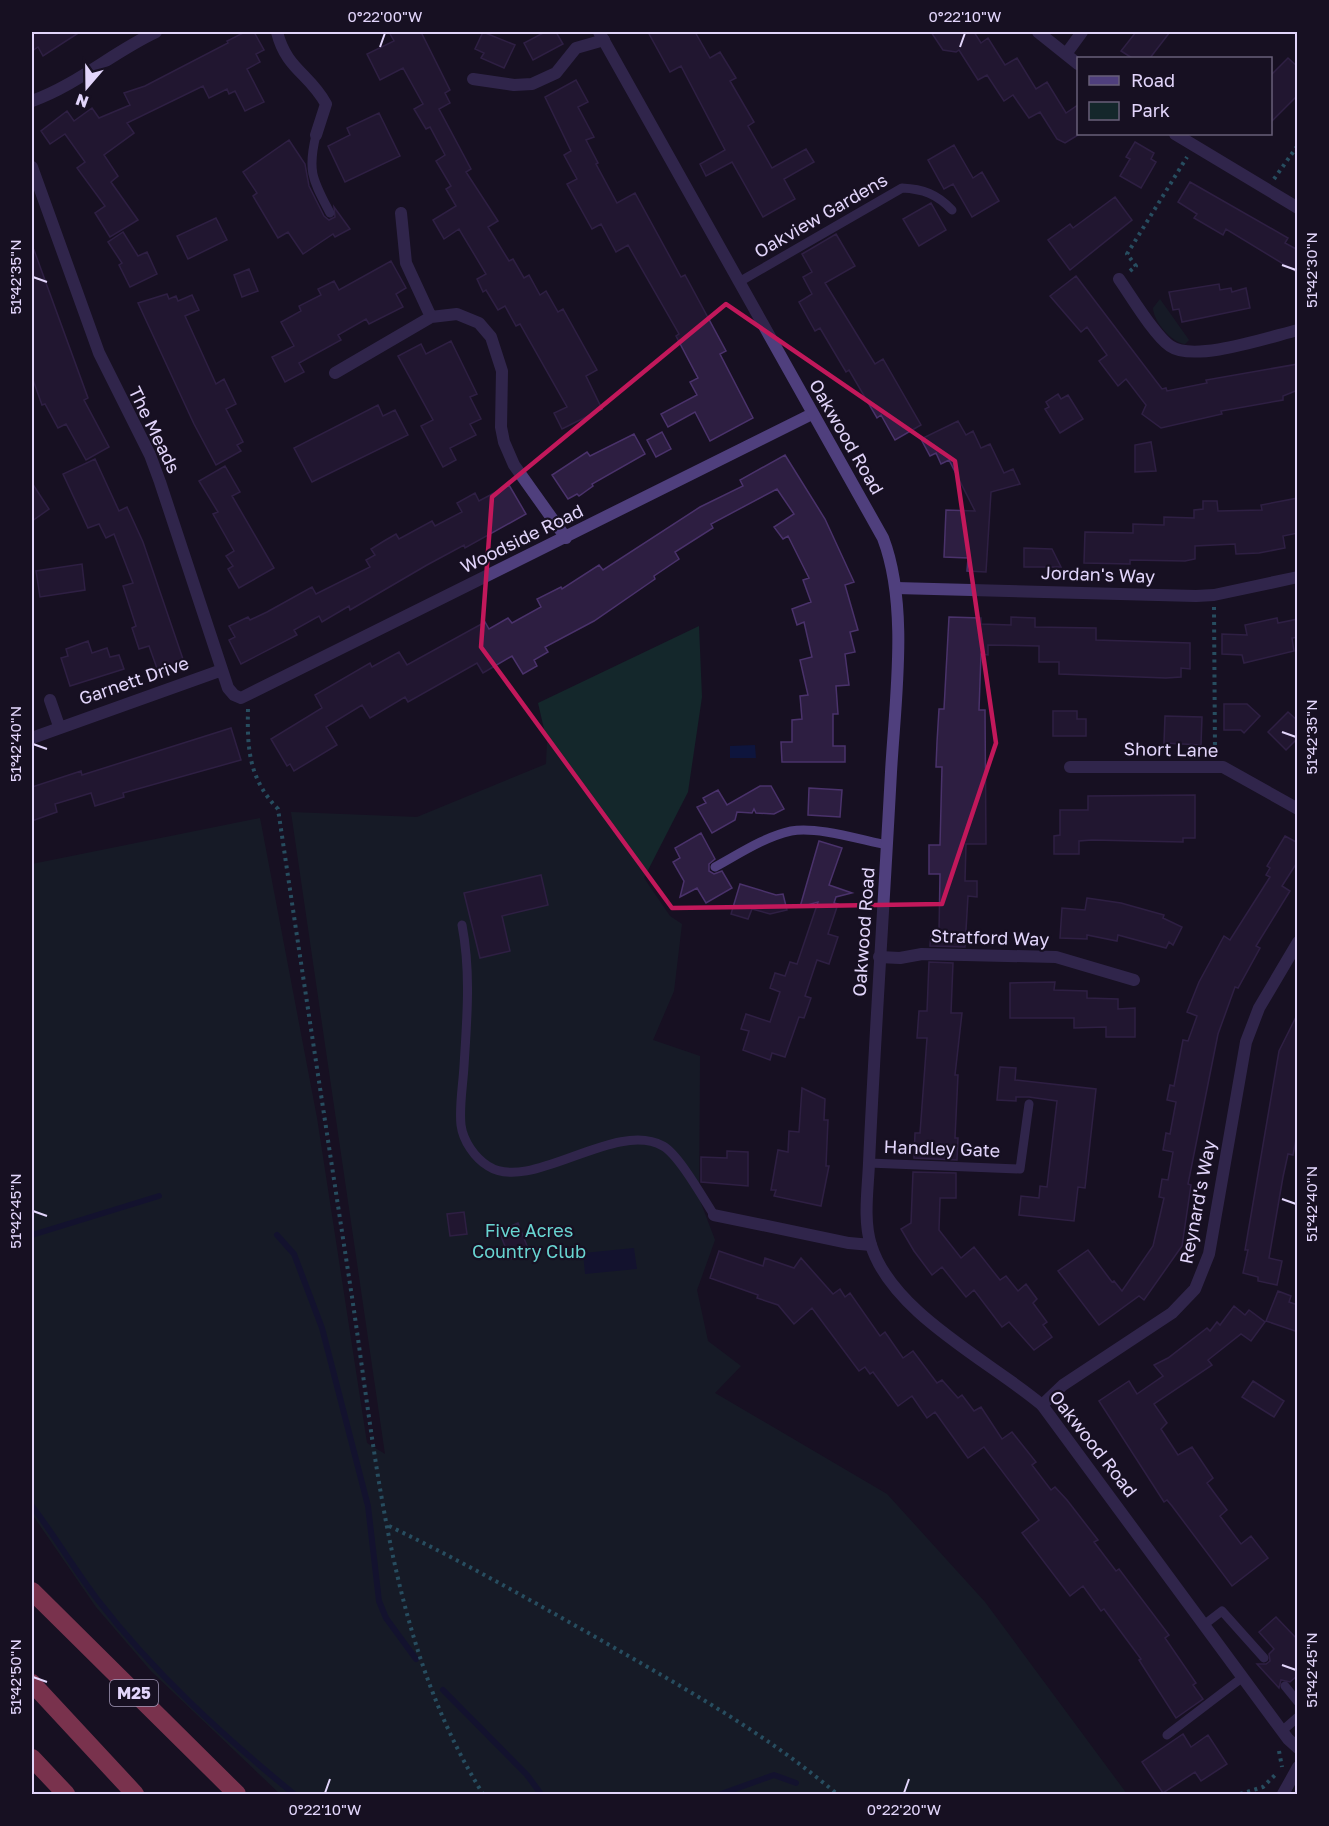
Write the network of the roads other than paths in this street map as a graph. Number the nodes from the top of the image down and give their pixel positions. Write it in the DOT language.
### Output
graph roads {
  1 [pos="156,32"];
  2 [pos="277,32"];
  3 [pos="1038,32"];
  4 [pos="1082,32"];
  5 [pos="602,36"];
  6 [pos="1066,54"];
  7 [pos="1077,63"];
  8 [pos="473,78"];
  9 [pos="32,101"];
  10 [pos="316,135"];
  11 [pos="1177,135"];
  12 [pos="32,167"];
  13 [pos="1298,207"];
  14 [pos="952,210"];
  15 [pos="330,213"];
  16 [pos="401,213"];
  17 [pos="1119,279"];
  18 [pos="739,282"];
  19 [pos="431,317"];
  20 [pos="1298,330"];
  21 [pos="335,373"];
  22 [pos="812,414"];
  23 [pos="566,538"];
  24 [pos="1298,577"];
  25 [pos="896,588"];
  26 [pos="222,670"];
  27 [pos="248,696"];
  28 [pos="50,700"];
  29 [pos="59,726"];
  30 [pos="32,738"];
  31 [pos="1070,767"];
  32 [pos="1298,808"];
  33 [pos="887,845"];
  34 [pos="715,867"];
  35 [pos="462,925"];
  36 [pos="1298,942"];
  37 [pos="879,957"];
  38 [pos="1134,980"];
  39 [pos="1029,1104"];
  40 [pos="869,1163"];
  41 [pos="714,1215"];
  42 [pos="871,1245"];
  43 [pos="1042,1405"];
  44 [pos="32,1591"];
  45 [pos="1205,1624"];
  46 [pos="1264,1658"];
  47 [pos="1243,1677"];
  48 [pos="32,1683"];
  49 [pos="1285,1686"];
  50 [pos="1298,1702"];
  51 [pos="1298,1718"];
  52 [pos="1282,1731"];
  53 [pos="1167,1735"];
  54 [pos="1298,1748"];
  55 [pos="32,1758"];
  56 [pos="1298,1767"];
  57 [pos="66,1794"];
  58 [pos="135,1794"];
  59 [pos="237,1794"];
  60 [pos="1283,1794"];
  1 -- 9 [label="street"];
  2 -- 10 [label="street"];
  3 -- 6 [label="street"];
  4 -- 6 [label="street"];
  5 -- 8 [label="street"];
  5 -- 18 [label="street, Oakwood Road"];
  6 -- 7 [label="street"];
  10 -- 15 [label="lane"];
  11 -- 13 [label="street"];
  12 -- 26 [label="street, The Meads"];
  14 -- 18 [label="lane, Oakview Gardens"];
  16 -- 19 [label="street"];
  17 -- 20 [label="street"];
  18 -- 22 [label="street, Oakwood Road"];
  19 -- 21 [label="street"];
  19 -- 23 [label="street"];
  22 -- 23 [label="street, Woodside Road"];
  22 -- 25 [label="street, Oakwood Road"];
  23 -- 27 [label="street, Woodside Road"];
  24 -- 25 [label="street, Jordan's Way"];
  25 -- 33 [label="street, Oakwood Road"];
  26 -- 27 [label="street, The Meads"];
  26 -- 29 [label="street, Garnett Drive"];
  28 -- 29 [label="street"];
  29 -- 30 [label="street, Garnett Drive"];
  31 -- 32 [label="street, Short Lane"];
  33 -- 34 [label="lane"];
  33 -- 37 [label="street, Oakwood Road"];
  35 -- 41 [label="lane"];
  36 -- 43 [label="street, Reynard's Way"];
  37 -- 38 [label="street, Stratford Way"];
  37 -- 40 [label="street, Oakwood Road"];
  39 -- 40 [label="lane, Handley Gate"];
  40 -- 42 [label="street, Oakwood Road"];
  41 -- 42 [label="street"];
  42 -- 43 [label="street, Oakwood Road"];
  43 -- 45 [label="street, Oakwood Road"];
  44 -- 59 [label="highway, M25"];
  45 -- 46 [label="lane"];
  45 -- 47 [label="street, Oakwood Road"];
  47 -- 52 [label="street, Oakwood Road"];
  47 -- 53 [label="lane"];
  48 -- 58 [label="highway"];
  49 -- 50 [label="lane"];
  51 -- 52 [label="lane"];
  52 -- 54 [label="street, Oakwood Road"];
  55 -- 57 [label="highway"];
  56 -- 60 [label="street"];
}
